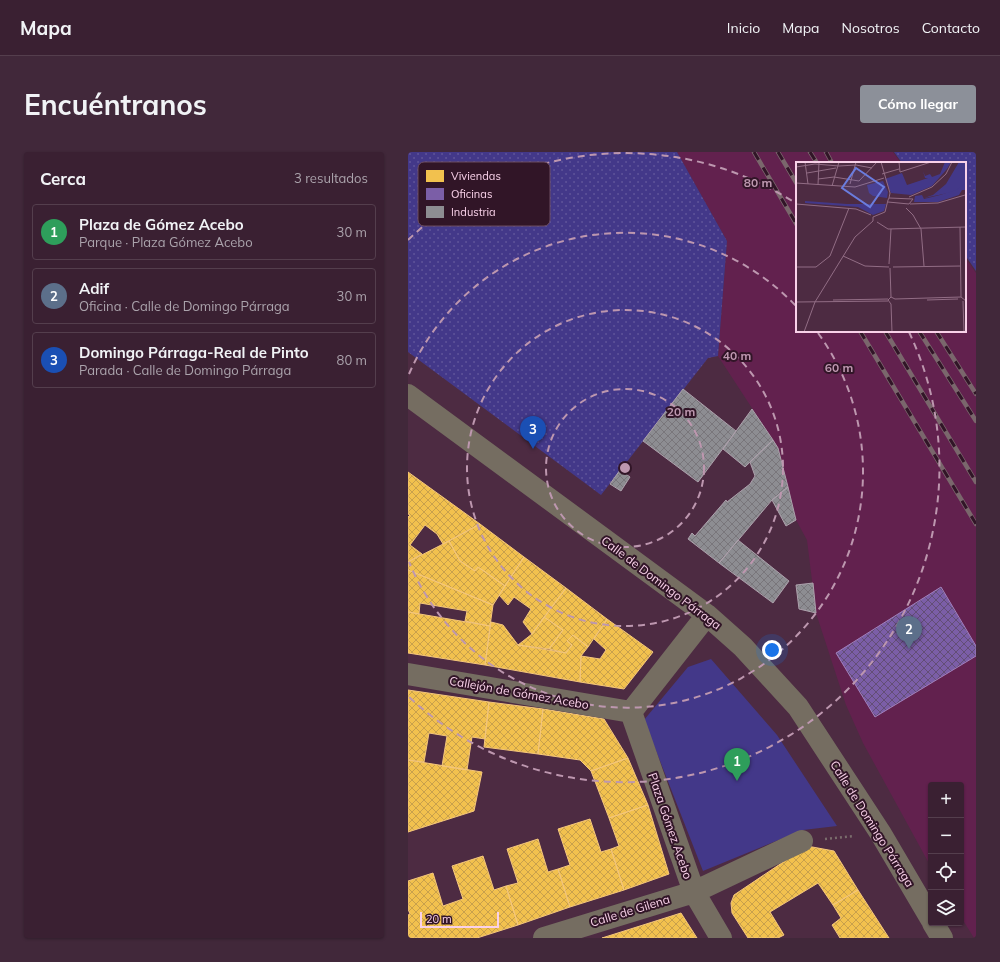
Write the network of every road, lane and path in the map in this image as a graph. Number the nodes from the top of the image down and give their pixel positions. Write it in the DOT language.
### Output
graph roads {
  1 [pos="408,395"];
  2 [pos="708,615"];
  3 [pos="408,674"];
  4 [pos="630,712"];
  5 [pos="881,834"];
  6 [pos="802,841"];
  7 [pos="694,892"];
  8 [pos="928,914"];
  9 [pos="936,926"];
  10 [pos="544,938"];
  11 [pos="721,938"];
  12 [pos="942,938"];
  1 -- 2 [label="street, Calle de Domingo Párraga"];
  2 -- 4 [label="street"];
  2 -- 5 [label="street, Calle de Domingo Párraga"];
  3 -- 4 [label="street, Callejón de Gómez Acebo"];
  4 -- 7 [label="street, Plaza Gómez Acebo"];
  5 -- 6 [label="path"];
  5 -- 8 [label="street, Calle de Domingo Párraga"];
  6 -- 7 [label="street, Plaza Gómez Acebo"];
  7 -- 10 [label="street, Calle de Gilena"];
  7 -- 11 [label="street"];
  9 -- 12 [label="street"];
}
